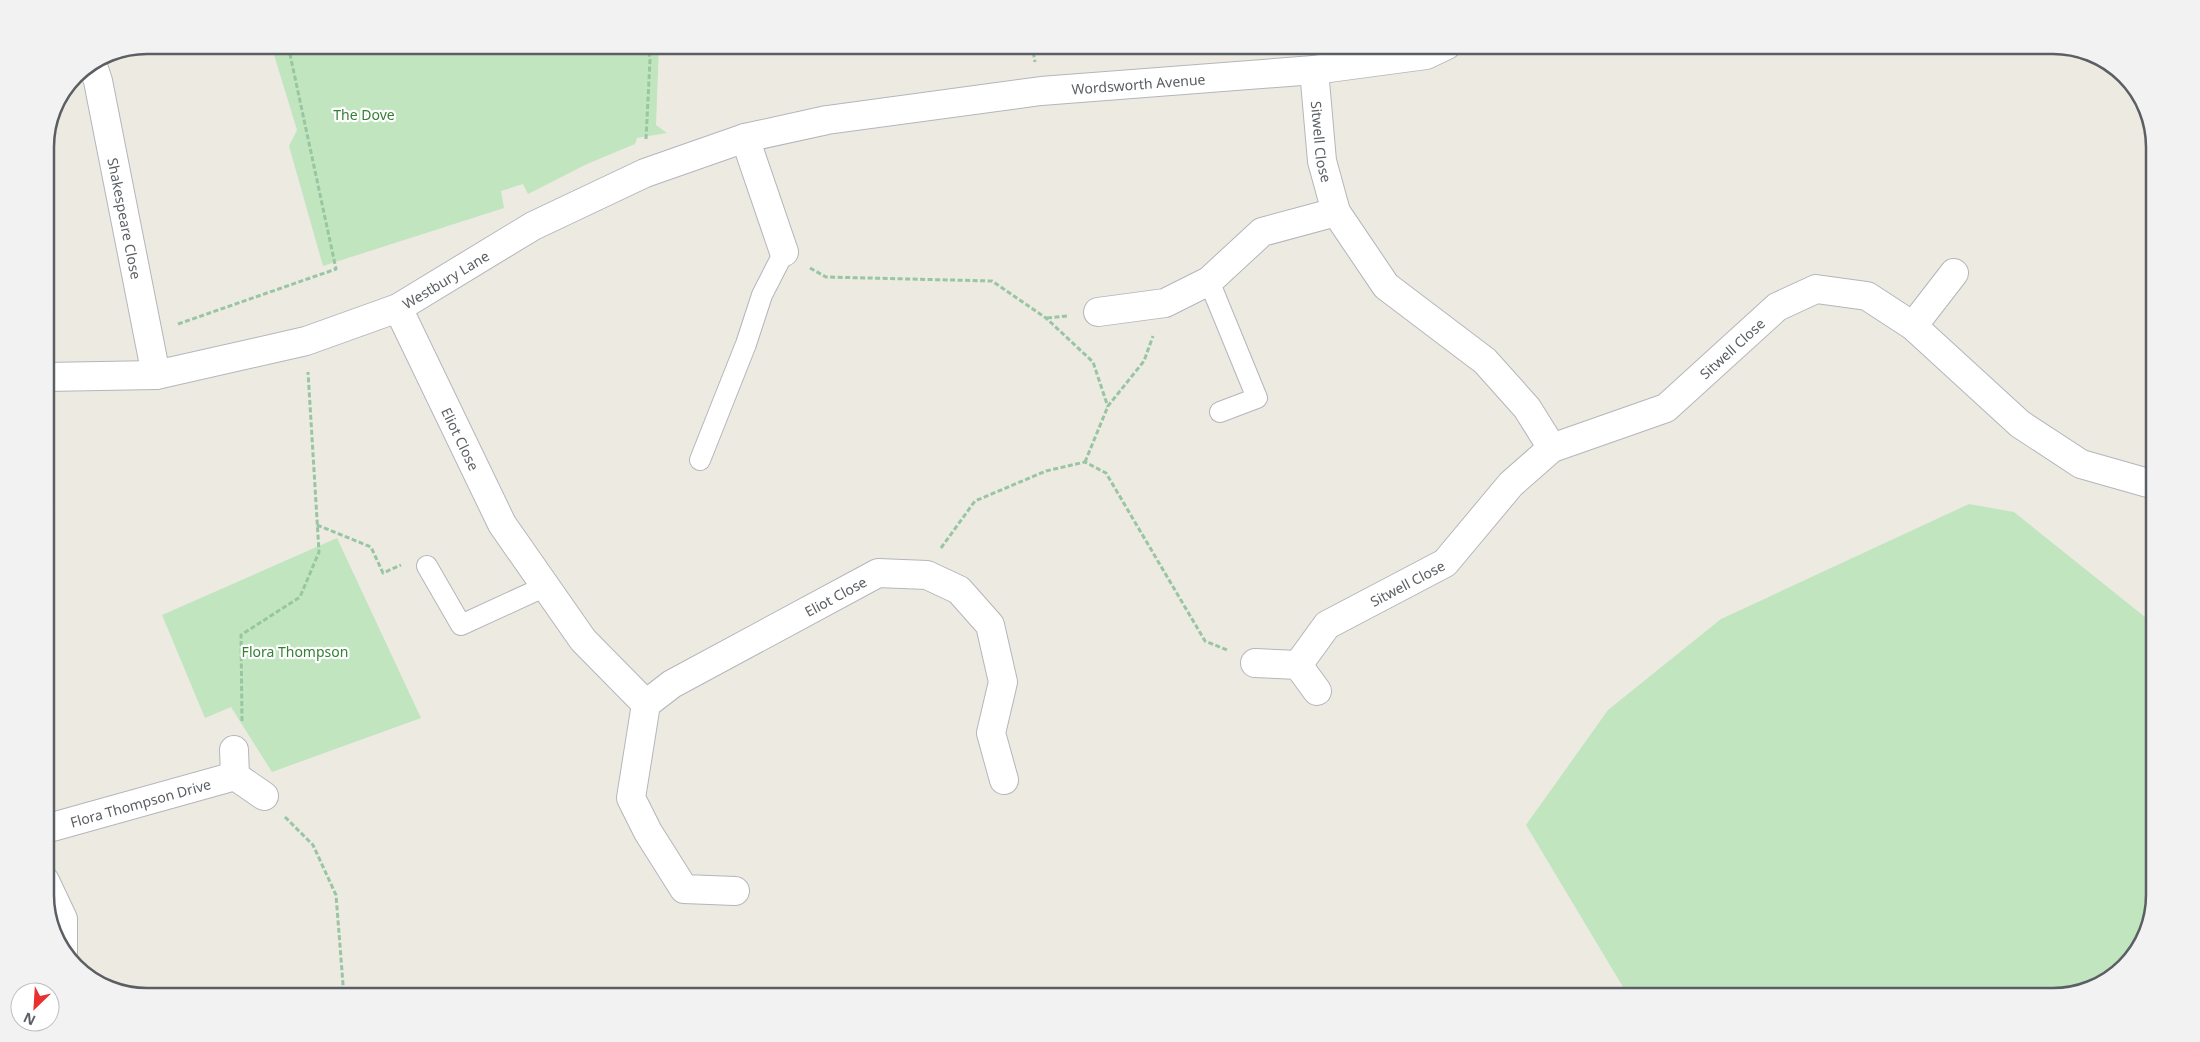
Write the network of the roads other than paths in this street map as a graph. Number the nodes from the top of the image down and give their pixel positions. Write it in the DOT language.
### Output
graph roads {
  1 [pos="1428,54"];
  2 [pos="94,70"];
  3 [pos="1314,70"];
  4 [pos="827,120"];
  5 [pos="745,138"];
  6 [pos="1336,212"];
  7 [pos="784,252"];
  8 [pos="1954,273"];
  9 [pos="1209,281"];
  10 [pos="398,308"];
  11 [pos="1098,312"];
  12 [pos="1913,326"];
  13 [pos="156,374"];
  14 [pos="54,377"];
  15 [pos="1220,412"];
  16 [pos="1552,448"];
  17 [pos="700,460"];
  18 [pos="2146,482"];
  19 [pos="427,566"];
  20 [pos="546,586"];
  21 [pos="1255,663"];
  22 [pos="1298,665"];
  23 [pos="1317,691"];
  24 [pos="646,704"];
  25 [pos="1004,780"];
  26 [pos="264,796"];
  27 [pos="54,826"];
  28 [pos="735,891"];
  29 [pos="54,900"];
  30 [pos="63,936"];
  1 -- 3 [label="street, Wordsworth Avenue"];
  2 -- 13 [label="street, Shakespeare Close"];
  3 -- 4 [label="street, Wordsworth Avenue"];
  3 -- 6 [label="street, Sitwell Close"];
  4 -- 5 [label="street, Westbury Lane"];
  5 -- 7 [label="street"];
  5 -- 10 [label="street, Westbury Lane"];
  6 -- 9 [label="street"];
  6 -- 16 [label="street, Sitwell Close"];
  7 -- 17 [label="lane"];
  8 -- 12 [label="street"];
  9 -- 11 [label="street"];
  9 -- 15 [label="lane"];
  10 -- 13 [label="street, Westbury Lane"];
  10 -- 20 [label="street, Eliot Close"];
  12 -- 16 [label="street, Sitwell Close"];
  12 -- 18 [label="street, Sitwell Close"];
  13 -- 14 [label="street, Westbury Lane"];
  16 -- 22 [label="street, Sitwell Close"];
  19 -- 20 [label="lane"];
  20 -- 24 [label="street, Eliot Close"];
  21 -- 22 [label="street"];
  22 -- 23 [label="street"];
  24 -- 25 [label="street, Eliot Close"];
  24 -- 28 [label="street"];
  26 -- 27 [label="street, Flora Thompson Drive"];
  29 -- 30 [label="street"];
}
